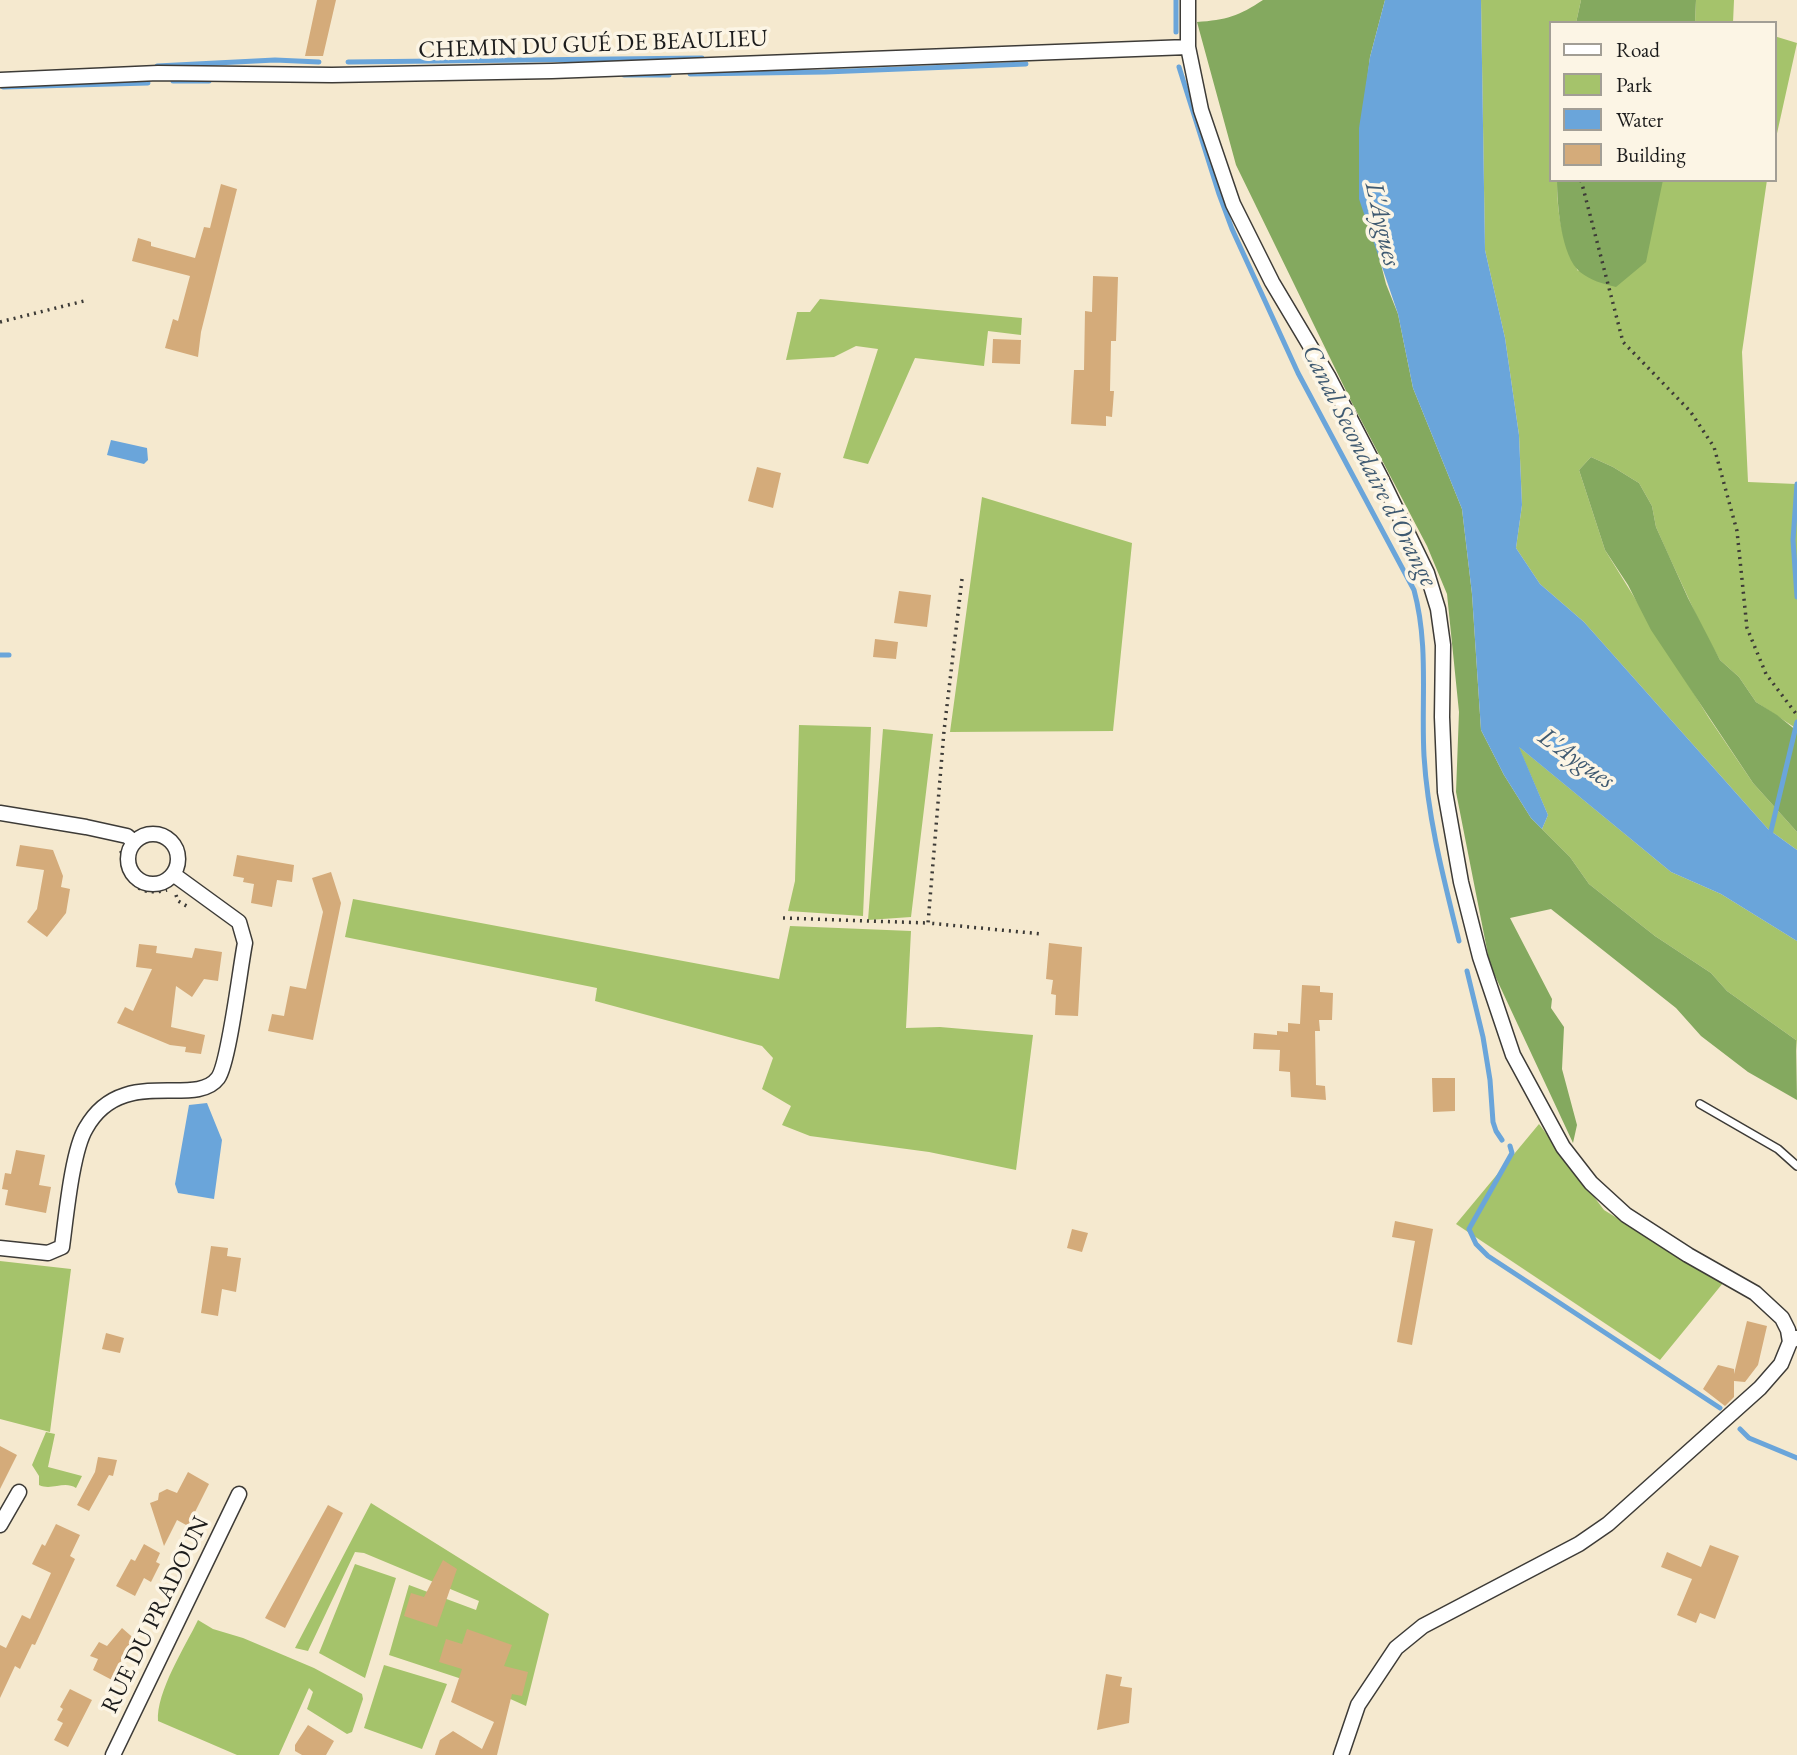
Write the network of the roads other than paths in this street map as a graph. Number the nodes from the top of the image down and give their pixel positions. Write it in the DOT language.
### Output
graph roads {
  1 [pos="1188,0"];
  2 [pos="1185,47"];
  3 [pos="0,80"];
  4 [pos="0,813"];
  5 [pos="134,842"];
  6 [pos="173,874"];
  7 [pos="1700,1104"];
  8 [pos="1797,1166"];
  9 [pos="0,1248"];
  10 [pos="1794,1340"];
  11 [pos="19,1492"];
  12 [pos="239,1494"];
  13 [pos="0,1525"];
  14 [pos="113,1755"];
  15 [pos="1341,1755"];
  1 -- 2 [label="street"];
  2 -- 3 [label="street, CHEMIN DU GUÉ DE BEAULIEU"];
  2 -- 10 [label="street"];
  4 -- 5 [label="street"];
  5 -- 6 [label="street"];
  5 -- 6 [label="street"];
  6 -- 9 [label="street"];
  7 -- 8 [label="lane"];
  10 -- 15 [label="street"];
  11 -- 13 [label="street"];
  12 -- 14 [label="street, RUE DU PRADOUN"];
}
